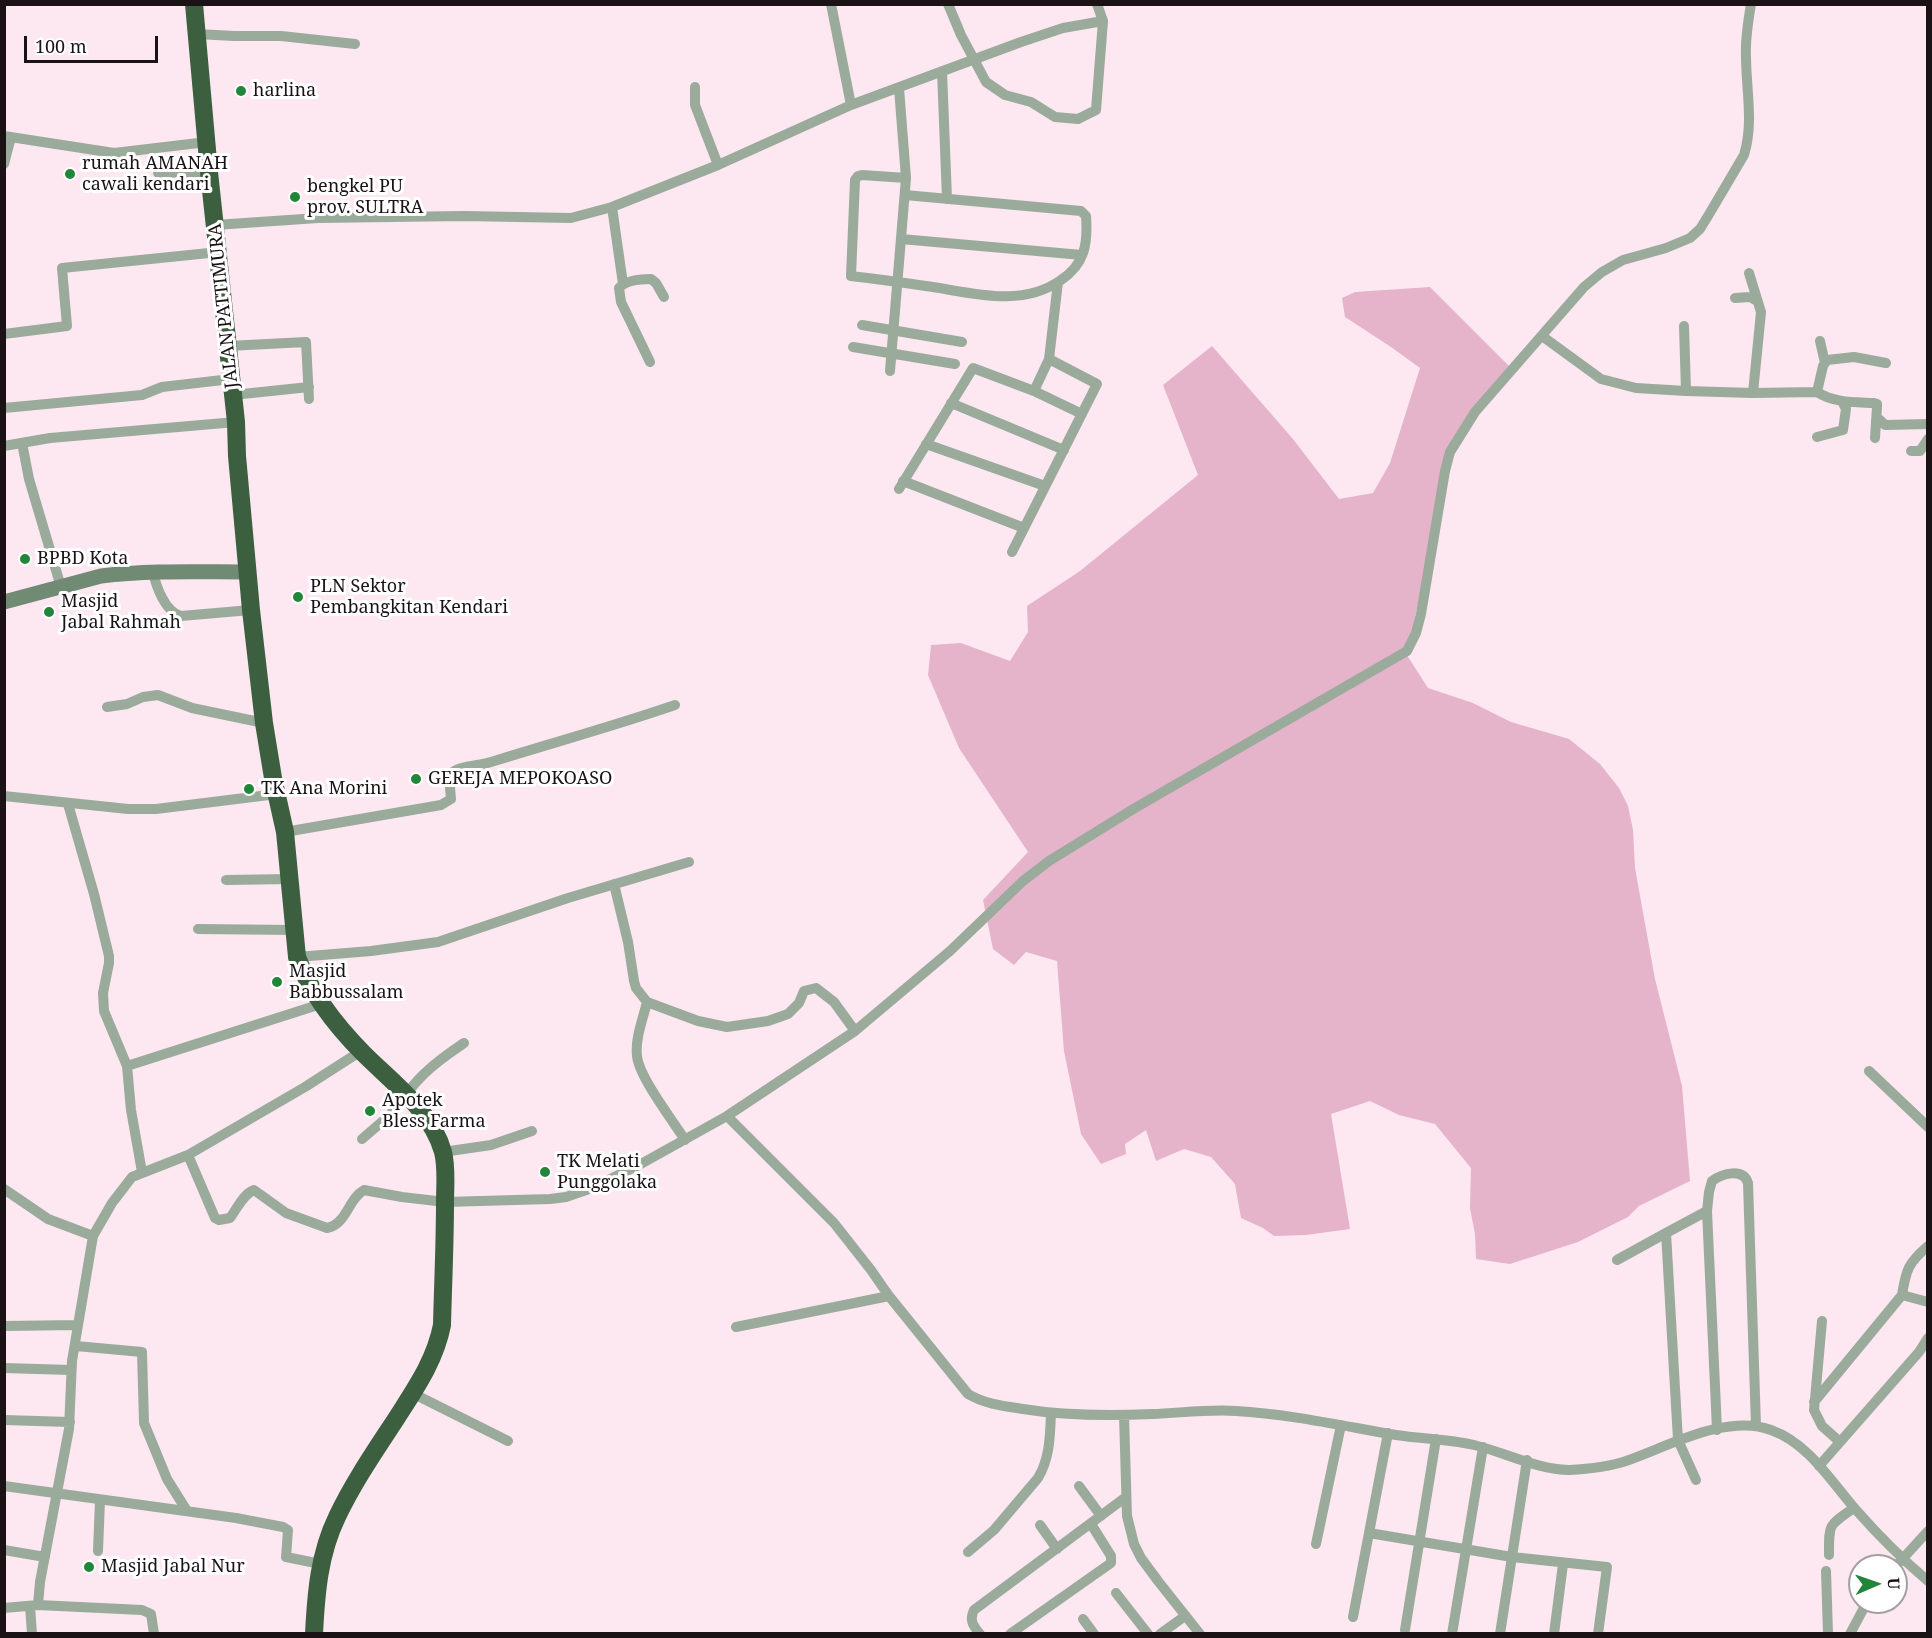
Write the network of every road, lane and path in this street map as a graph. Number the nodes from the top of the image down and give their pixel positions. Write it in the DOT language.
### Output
graph roads {
  1 [pos="194,4"];
  2 [pos="831,4"];
  3 [pos="948,4"];
  4 [pos="1097,4"];
  5 [pos="1751,4"];
  6 [pos="1103,21"];
  7 [pos="197,34"];
  8 [pos="355,44"];
  9 [pos="974,60"];
  10 [pos="942,71"];
  11 [pos="695,87"];
  12 [pos="899,88"];
  13 [pos="851,105"];
  14 [pos="8,136"];
  15 [pos="207,142"];
  16 [pos="4,164"];
  17 [pos="718,165"];
  18 [pos="209,172"];
  19 [pos="158,173"];
  20 [pos="906,178"];
  21 [pos="905,195"];
  22 [pos="946,199"];
  23 [pos="612,207"];
  24 [pos="215,225"];
  25 [pos="902,239"];
  26 [pos="219,252"];
  27 [pos="1082,255"];
  28 [pos="1749,273"];
  29 [pos="897,282"];
  30 [pos="1058,282"];
  31 [pos="623,284"];
  32 [pos="664,297"];
  33 [pos="1735,298"];
  34 [pos="1758,301"];
  35 [pos="862,325"];
  36 [pos="1684,326"];
  37 [pos="893,329"];
  38 [pos="4,334"];
  39 [pos="1542,336"];
  40 [pos="1820,341"];
  41 [pos="962,342"];
  42 [pos="228,346"];
  43 [pos="853,346"];
  44 [pos="892,353"];
  45 [pos="1049,359"];
  46 [pos="650,362"];
  47 [pos="1826,363"];
  48 [pos="1886,363"];
  49 [pos="955,364"];
  50 [pos="891,371"];
  51 [pos="232,387"];
  52 [pos="309,387"];
  53 [pos="1034,391"];
  54 [pos="1686,391"];
  55 [pos="1817,392"];
  56 [pos="1753,393"];
  57 [pos="309,399"];
  58 [pos="1842,401"];
  59 [pos="951,403"];
  60 [pos="4,408"];
  61 [pos="1082,414"];
  62 [pos="1876,420"];
  63 [pos="236,422"];
  64 [pos="1928,424"];
  65 [pos="1817,436"];
  66 [pos="1875,438"];
  67 [pos="1928,439"];
  68 [pos="22,443"];
  69 [pos="926,444"];
  70 [pos="4,446"];
  71 [pos="1064,450"];
  72 [pos="1911,451"];
  73 [pos="1045,486"];
  74 [pos="1024,528"];
  75 [pos="1012,552"];
  76 [pos="153,572"];
  77 [pos="248,572"];
  78 [pos="61,587"];
  79 [pos="4,602"];
  80 [pos="251,610"];
  81 [pos="675,705"];
  82 [pos="107,707"];
  83 [pos="264,723"];
  84 [pos="277,794"];
  85 [pos="4,796"];
  86 [pos="68,804"];
  87 [pos="285,832"];
  88 [pos="689,862"];
  89 [pos="291,879"];
  90 [pos="226,880"];
  91 [pos="614,884"];
  92 [pos="198,929"];
  93 [pos="294,930"];
  94 [pos="297,957"];
  95 [pos="647,1002"];
  96 [pos="321,1004"];
  97 [pos="855,1031"];
  98 [pos="464,1043"];
  99 [pos="361,1051"];
  100 [pos="127,1066"];
  101 [pos="1869,1071"];
  102 [pos="404,1093"];
  103 [pos="727,1116"];
  104 [pos="1928,1127"];
  105 [pos="532,1131"];
  106 [pos="362,1139"];
  107 [pos="685,1140"];
  108 [pos="443,1152"];
  109 [pos="188,1155"];
  110 [pos="142,1172"];
  111 [pos="4,1189"];
  112 [pos="445,1202"];
  113 [pos="1707,1211"];
  114 [pos="1666,1233"];
  115 [pos="93,1236"];
  116 [pos="1928,1246"];
  117 [pos="1617,1260"];
  118 [pos="1902,1295"];
  119 [pos="889,1296"];
  120 [pos="1928,1302"];
  121 [pos="1822,1321"];
  122 [pos="78,1325"];
  123 [pos="4,1326"];
  124 [pos="736,1327"];
  125 [pos="1928,1338"];
  126 [pos="76,1346"];
  127 [pos="4,1368"];
  128 [pos="71,1370"];
  129 [pos="412,1393"];
  130 [pos="1814,1402"];
  131 [pos="1051,1413"];
  132 [pos="1124,1415"];
  133 [pos="4,1420"];
  134 [pos="70,1422"];
  135 [pos="1341,1425"];
  136 [pos="1756,1426"];
  137 [pos="1717,1430"];
  138 [pos="1388,1433"];
  139 [pos="1436,1439"];
  140 [pos="1678,1440"];
  141 [pos="508,1441"];
  142 [pos="1840,1442"];
  143 [pos="1483,1447"];
  144 [pos="1527,1460"];
  145 [pos="1819,1466"];
  146 [pos="1696,1480"];
  147 [pos="4,1486"];
  148 [pos="1079,1486"];
  149 [pos="57,1493"];
  150 [pos="1126,1497"];
  151 [pos="100,1500"];
  152 [pos="1854,1508"];
  153 [pos="187,1511"];
  154 [pos="1101,1516"];
  155 [pos="1091,1524"];
  156 [pos="1040,1525"];
  157 [pos="1928,1531"];
  158 [pos="1369,1533"];
  159 [pos="1419,1541"];
  160 [pos="1316,1544"];
  161 [pos="1056,1549"];
  162 [pos="1467,1549"];
  163 [pos="4,1550"];
  164 [pos="98,1551"];
  165 [pos="968,1552"];
  166 [pos="1892,1554"];
  167 [pos="1907,1554"];
  168 [pos="1829,1555"];
  169 [pos="45,1557"];
  170 [pos="1512,1557"];
  171 [pos="321,1564"];
  172 [pos="1563,1564"];
  173 [pos="1908,1569"];
  174 [pos="1826,1571"];
  175 [pos="1928,1581"];
  176 [pos="1116,1593"];
  177 [pos="34,1605"];
  178 [pos="4,1608"];
  179 [pos="1861,1614"];
  180 [pos="1185,1616"];
  181 [pos="1353,1617"];
  182 [pos="1083,1619"];
  183 [pos="1405,1630"];
  184 [pos="32,1634"];
  185 [pos="154,1634"];
  186 [pos="314,1634"];
  187 [pos="980,1634"];
  188 [pos="1010,1634"];
  189 [pos="1095,1634"];
  190 [pos="1148,1634"];
  191 [pos="1160,1634"];
  192 [pos="1200,1634"];
  193 [pos="1452,1634"];
  194 [pos="1500,1634"];
  195 [pos="1554,1634"];
  196 [pos="1598,1634"];
  197 [pos="1828,1634"];
  198 [pos="1850,1634"];
  1 -- 7 [label="highway, JALAN PATTIMURA"];
  2 -- 13 [label="street"];
  3 -- 9 [label="street"];
  4 -- 6 [label="street"];
  5 -- 39 [label="street"];
  6 -- 9 [label="street"];
  6 -- 9 [label="street"];
  7 -- 8 [label="street"];
  7 -- 15 [label="highway, JALAN PATTIMURA"];
  9 -- 10 [label="street"];
  10 -- 12 [label="street"];
  10 -- 22 [label="street"];
  11 -- 17 [label="street"];
  12 -- 13 [label="street"];
  12 -- 20 [label="street"];
  13 -- 17 [label="street"];
  14 -- 15 [label="street"];
  14 -- 16 [label="street"];
  15 -- 18 [label="highway, JALAN PATTIMURA"];
  17 -- 23 [label="street"];
  18 -- 19 [label="street"];
  18 -- 24 [label="highway, JALAN PATTIMURA"];
  20 -- 21 [label="street"];
  20 -- 29 [label="street"];
  21 -- 22 [label="street"];
  21 -- 25 [label="street"];
  22 -- 27 [label="street"];
  23 -- 24 [label="street"];
  23 -- 31 [label="street"];
  24 -- 26 [label="highway, JALAN PATTIMURA"];
  25 -- 27 [label="street"];
  25 -- 29 [label="street"];
  26 -- 38 [label="street"];
  26 -- 42 [label="highway, JALAN PATTIMURA"];
  27 -- 30 [label="street"];
  28 -- 34 [label="street"];
  29 -- 30 [label="street"];
  29 -- 37 [label="street"];
  30 -- 45 [label="street"];
  31 -- 32 [label="street"];
  31 -- 46 [label="street"];
  33 -- 34 [label="street"];
  34 -- 56 [label="street"];
  35 -- 37 [label="street"];
  36 -- 54 [label="street"];
  37 -- 41 [label="street"];
  37 -- 44 [label="street"];
  39 -- 54 [label="street"];
  39 -- 97 [label="street"];
  40 -- 47 [label="street"];
  42 -- 51 [label="highway, JALAN PATTIMURA"];
  42 -- 52 [label="street"];
  43 -- 44 [label="street"];
  44 -- 49 [label="street"];
  44 -- 50 [label="street"];
  45 -- 53 [label="street"];
  45 -- 61 [label="street"];
  47 -- 48 [label="street"];
  47 -- 55 [label="street"];
  51 -- 52 [label="street"];
  51 -- 60 [label="street"];
  51 -- 63 [label="highway, JALAN PATTIMURA"];
  52 -- 57 [label="street"];
  53 -- 59 [label="street"];
  53 -- 61 [label="street"];
  54 -- 56 [label="street"];
  55 -- 56 [label="street"];
  55 -- 58 [label="street"];
  58 -- 62 [label="street"];
  58 -- 65 [label="street"];
  59 -- 69 [label="street"];
  59 -- 71 [label="street"];
  61 -- 71 [label="street"];
  62 -- 64 [label="street"];
  62 -- 66 [label="street"];
  63 -- 68 [label="street"];
  63 -- 77 [label="highway, JALAN PATTIMURA"];
  67 -- 72 [label="street"];
  68 -- 70 [label="street"];
  68 -- 78 [label="street"];
  69 -- 73 [label="street"];
  69 -- 74 [label="street"];
  71 -- 73 [label="street"];
  73 -- 74 [label="street"];
  74 -- 75 [label="street"];
  76 -- 77 [label="main road"];
  76 -- 78 [label="main road"];
  76 -- 80 [label="street"];
  77 -- 80 [label="highway, JALAN PATTIMURA"];
  78 -- 79 [label="main road"];
  80 -- 83 [label="highway, JALAN PATTIMURA"];
  81 -- 87 [label="street"];
  82 -- 83 [label="street"];
  83 -- 84 [label="highway, JALAN PATTIMURA"];
  84 -- 86 [label="street"];
  84 -- 87 [label="highway, JALAN PATTIMURA"];
  85 -- 86 [label="street"];
  86 -- 100 [label="street"];
  87 -- 89 [label="highway, JALAN PATTIMURA"];
  88 -- 91 [label="street"];
  89 -- 90 [label="street"];
  89 -- 93 [label="highway, JALAN PATTIMURA"];
  91 -- 94 [label="street"];
  91 -- 95 [label="street"];
  92 -- 93 [label="street"];
  93 -- 94 [label="highway, JALAN PATTIMURA"];
  94 -- 96 [label="highway, JALAN PATTIMURA"];
  95 -- 97 [label="street"];
  95 -- 107 [label="street"];
  96 -- 99 [label="highway, JALAN PATTIMURA"];
  96 -- 100 [label="street"];
  97 -- 103 [label="street"];
  98 -- 102 [label="street"];
  99 -- 102 [label="highway, JALAN PATTIMURA"];
  99 -- 109 [label="street"];
  100 -- 110 [label="street"];
  101 -- 104 [label="street"];
  102 -- 106 [label="street"];
  102 -- 108 [label="highway, JALAN PATTIMURA"];
  103 -- 107 [label="street"];
  103 -- 119 [label="street"];
  105 -- 108 [label="street"];
  107 -- 112 [label="street"];
  108 -- 112 [label="highway"];
  109 -- 110 [label="street"];
  109 -- 112 [label="street"];
  110 -- 115 [label="street"];
  111 -- 115 [label="street"];
  112 -- 129 [label="highway"];
  113 -- 114 [label="street"];
  113 -- 136 [label="street"];
  113 -- 137 [label="street"];
  114 -- 117 [label="street"];
  114 -- 140 [label="street"];
  115 -- 122 [label="street"];
  116 -- 118 [label="street"];
  118 -- 120 [label="street"];
  118 -- 130 [label="street"];
  119 -- 124 [label="street"];
  119 -- 131 [label="street"];
  121 -- 130 [label="street"];
  122 -- 123 [label="street"];
  122 -- 126 [label="street"];
  125 -- 142 [label="street"];
  126 -- 128 [label="street"];
  126 -- 153 [label="street"];
  127 -- 128 [label="street"];
  128 -- 134 [label="street"];
  129 -- 141 [label="street"];
  129 -- 171 [label="highway"];
  130 -- 142 [label="street"];
  131 -- 132 [label="street"];
  131 -- 165 [label="street"];
  132 -- 135 [label="street"];
  132 -- 150 [label="street"];
  133 -- 134 [label="street"];
  134 -- 149 [label="street"];
  135 -- 138 [label="street"];
  135 -- 160 [label="street"];
  136 -- 137 [label="street"];
  136 -- 145 [label="street"];
  137 -- 140 [label="street"];
  138 -- 139 [label="street"];
  138 -- 158 [label="street"];
  139 -- 143 [label="street"];
  139 -- 159 [label="street"];
  140 -- 144 [label="street"];
  140 -- 146 [label="street"];
  142 -- 145 [label="street"];
  143 -- 144 [label="street"];
  143 -- 162 [label="street"];
  144 -- 170 [label="street"];
  145 -- 152 [label="street"];
  147 -- 149 [label="street"];
  148 -- 154 [label="street"];
  149 -- 151 [label="street"];
  149 -- 169 [label="street"];
  150 -- 154 [label="street"];
  150 -- 180 [label="street"];
  151 -- 153 [label="street"];
  151 -- 164 [label="street"];
  152 -- 166 [label="street"];
  152 -- 168 [label="street"];
  153 -- 171 [label="street"];
  154 -- 155 [label="street"];
  155 -- 161 [label="street"];
  155 -- 188 [label="street"];
  156 -- 161 [label="street"];
  157 -- 167 [label="street"];
  158 -- 159 [label="street"];
  158 -- 181 [label="street"];
  159 -- 162 [label="street"];
  159 -- 183 [label="street"];
  161 -- 187 [label="street"];
  162 -- 170 [label="street"];
  162 -- 193 [label="street"];
  163 -- 169 [label="street"];
  169 -- 177 [label="street"];
  170 -- 172 [label="street"];
  170 -- 194 [label="street"];
  171 -- 186 [label="highway"];
  172 -- 195 [label="street"];
  172 -- 196 [label="street"];
  173 -- 175 [label="street"];
  174 -- 197 [label="street"];
  176 -- 190 [label="street"];
  177 -- 178 [label="street"];
  177 -- 184 [label="street"];
  177 -- 185 [label="street"];
  179 -- 198 [label="street"];
  180 -- 191 [label="street"];
  180 -- 192 [label="street"];
  182 -- 189 [label="street"];
}
